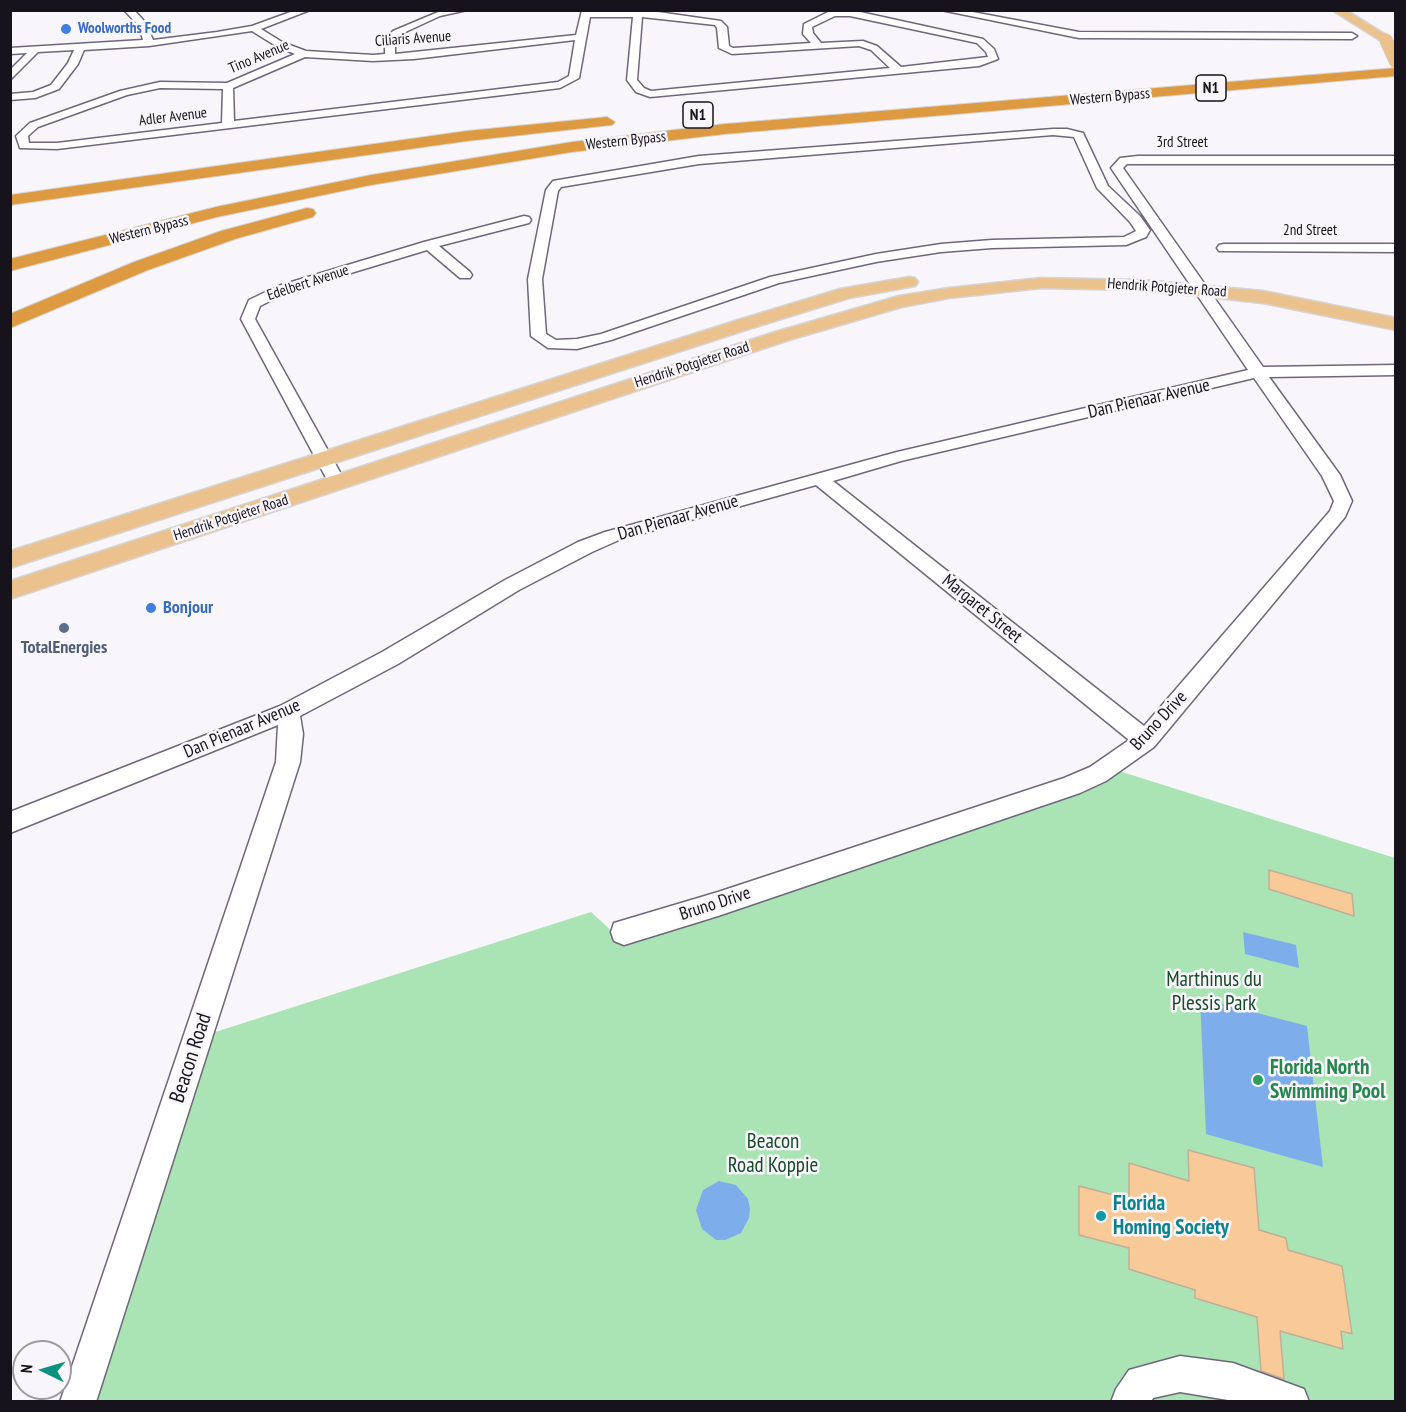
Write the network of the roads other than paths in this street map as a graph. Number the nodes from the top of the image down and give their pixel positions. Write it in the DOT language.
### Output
graph roads {
  1 [pos="144,10"];
  2 [pos="306,10"];
  3 [pos="463,10"];
  4 [pos="945,10"];
  5 [pos="1337,10"];
  6 [pos="129,12"];
  7 [pos="587,12"];
  8 [pos="974,13"];
  9 [pos="638,14"];
  10 [pos="1379,20"];
  11 [pos="254,28"];
  12 [pos="1352,36"];
  13 [pos="580,37"];
  14 [pos="1386,39"];
  15 [pos="149,43"];
  16 [pos="818,45"];
  17 [pos="80,47"];
  18 [pos="35,50"];
  19 [pos="10,51"];
  20 [pos="304,54"];
  21 [pos="1395,55"];
  22 [pos="390,57"];
  23 [pos="1372,57"];
  24 [pos="1395,62"];
  25 [pos="899,71"];
  26 [pos="13,72"];
  27 [pos="1395,72"];
  28 [pos="228,86"];
  29 [pos="10,96"];
  30 [pos="228,125"];
  31 [pos="782,125"];
  32 [pos="1395,160"];
  33 [pos="312,174"];
  34 [pos="1103,188"];
  35 [pos="1131,188"];
  36 [pos="10,200"];
  37 [pos="342,204"];
  38 [pos="323,209"];
  39 [pos="524,220"];
  40 [pos="429,245"];
  41 [pos="1224,248"];
  42 [pos="1395,248"];
  43 [pos="10,265"];
  44 [pos="465,275"];
  45 [pos="1194,281"];
  46 [pos="1395,307"];
  47 [pos="10,322"];
  48 [pos="1395,324"];
  49 [pos="1395,370"];
  50 [pos="1258,372"];
  51 [pos="326,458"];
  52 [pos="818,478"];
  53 [pos="337,483"];
  54 [pos="155,512"];
  55 [pos="10,543"];
  56 [pos="10,560"];
  57 [pos="10,590"];
  58 [pos="288,712"];
  59 [pos="1146,740"];
  60 [pos="10,823"];
  61 [pos="624,932"];
  62 [pos="78,1401"];
  63 [pos="1129,1401"];
  64 [pos="1291,1401"];
  1 -- 6 [label="street"];
  2 -- 11 [label="street"];
  3 -- 22 [label="street"];
  4 -- 8 [label="street"];
  5 -- 14 [label="main road"];
  6 -- 15 [label="street"];
  7 -- 9 [label="street"];
  7 -- 13 [label="street"];
  8 -- 12 [label="street"];
  9 -- 16 [label="street"];
  9 -- 25 [label="street"];
  10 -- 14 [label="main road"];
  11 -- 15 [label="street"];
  11 -- 20 [label="street, Ciliaris Avenue"];
  13 -- 22 [label="street, Ciliaris Avenue"];
  13 -- 30 [label="street, Adler Avenue"];
  14 -- 24 [label="main road, bridge"];
  15 -- 17 [label="street"];
  16 -- 25 [label="street"];
  16 -- 25 [label="street"];
  17 -- 18 [label="street"];
  17 -- 29 [label="street"];
  18 -- 19 [label="street"];
  18 -- 26 [label="street"];
  20 -- 22 [label="street, Ciliaris Avenue"];
  20 -- 28 [label="street, Tino Avenue"];
  21 -- 23 [label="highway"];
  27 -- 31 [label="highway, Western Bypass / N1"];
  28 -- 30 [label="street, Tino Avenue"];
  28 -- 30 [label="street, Adler Avenue"];
  31 -- 37 [label="highway"];
  31 -- 43 [label="highway, Western Bypass / N1"];
  32 -- 35 [label="street, 3rd Street"];
  33 -- 36 [label="highway, Western Bypass"];
  34 -- 34 [label="street"];
  34 -- 35 [label="street"];
  35 -- 45 [label="street, 3rd Street"];
  38 -- 47 [label="highway"];
  39 -- 40 [label="street, Edelbert Avenue"];
  40 -- 44 [label="street"];
  40 -- 51 [label="street, Edelbert Avenue"];
  41 -- 42 [label="street, 2nd Street"];
  45 -- 46 [label="main road, Hendrik Potgieter Road"];
  45 -- 48 [label="main road, Hendrik Potgieter Road"];
  45 -- 50 [label="street, Bruno Drive"];
  45 -- 51 [label="main road, Hendrik Potgieter Road"];
  45 -- 53 [label="main road, Hendrik Potgieter Road"];
  49 -- 50 [label="street, Dan Pienaar Avenue"];
  50 -- 52 [label="street, Dan Pienaar Avenue"];
  50 -- 59 [label="street, Bruno Drive"];
  51 -- 53 [label="street, Edelbert Avenue"];
  51 -- 54 [label="main road, Hendrik Potgieter Road"];
  52 -- 58 [label="street, Dan Pienaar Avenue"];
  52 -- 59 [label="street, Margaret Street"];
  53 -- 57 [label="main road, Hendrik Potgieter Road"];
  54 -- 55 [label="main road"];
  54 -- 56 [label="main road, Hendrik Potgieter Road"];
  58 -- 60 [label="street, Dan Pienaar Avenue"];
  58 -- 62 [label="street, Beacon Road"];
  59 -- 61 [label="street, Bruno Drive"];
  63 -- 64 [label="street"];
}
